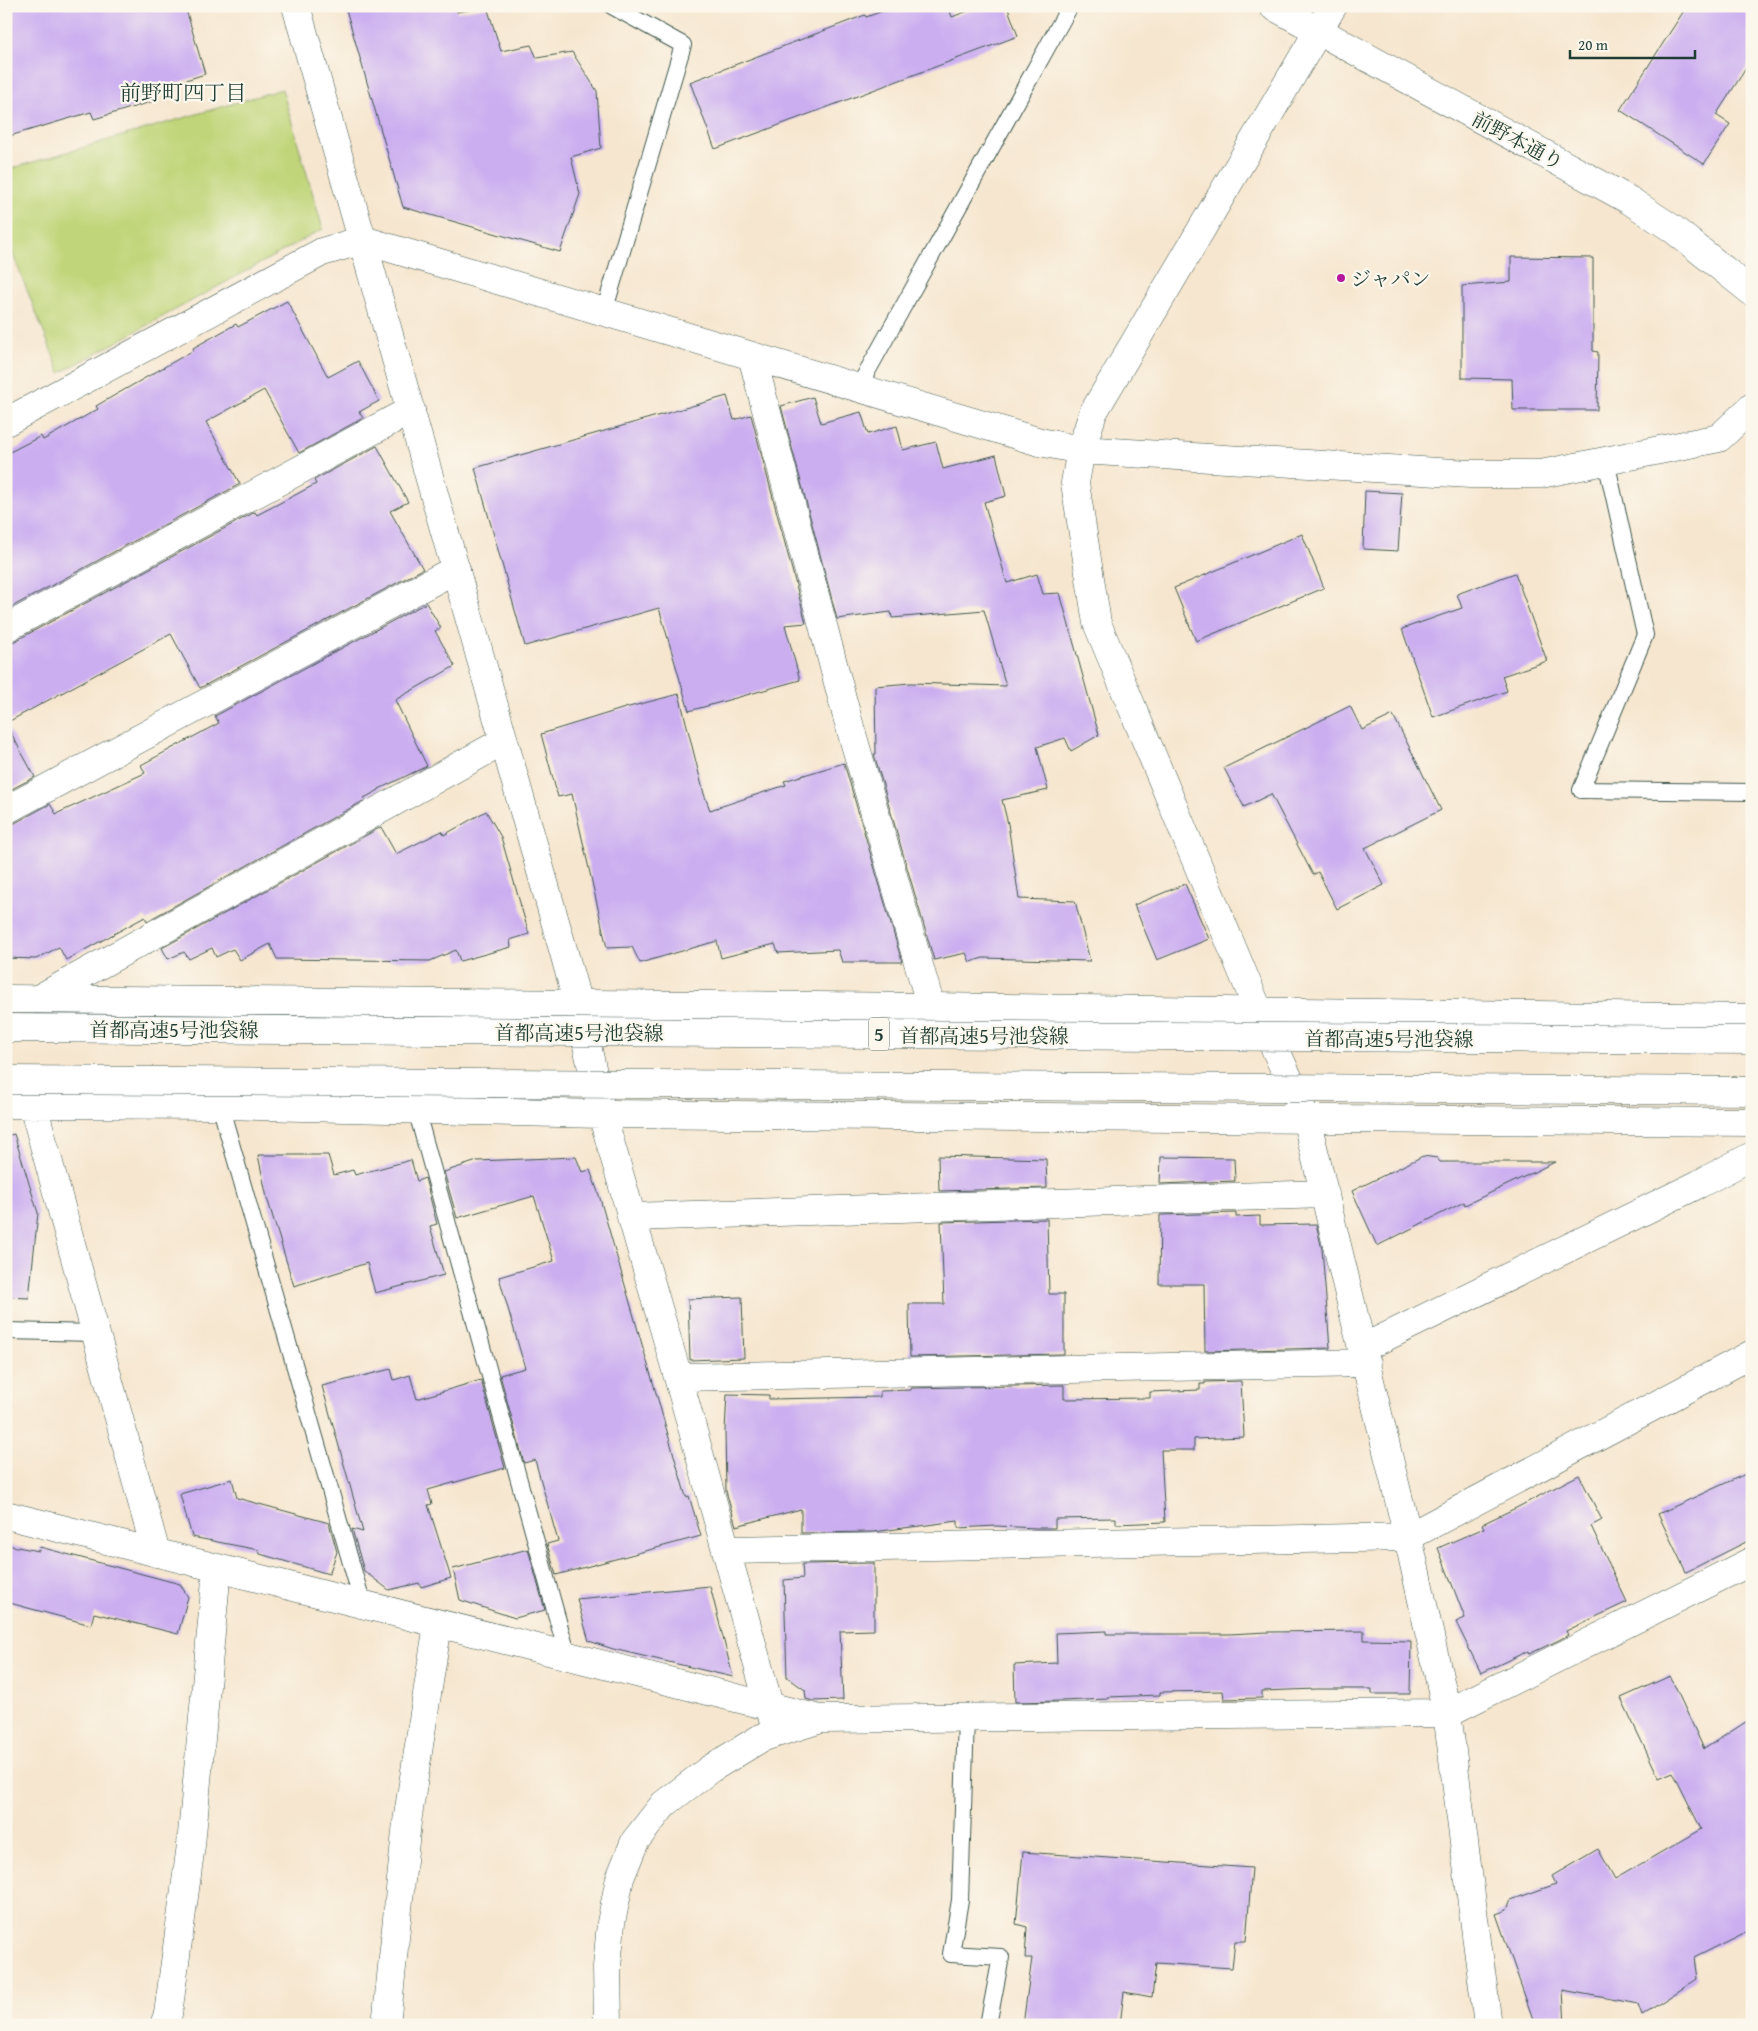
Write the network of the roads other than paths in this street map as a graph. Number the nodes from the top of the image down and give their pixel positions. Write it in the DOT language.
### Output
graph roads {
  1 [pos="296,6"];
  2 [pos="612,6"];
  3 [pos="1070,6"];
  4 [pos="1273,6"];
  5 [pos="1332,6"];
  6 [pos="1318,32"];
  7 [pos="363,240"];
  8 [pos="1752,292"];
  9 [pos="604,312"];
  10 [pos="752,356"];
  11 [pos="858,388"];
  12 [pos="1752,407"];
  13 [pos="411,410"];
  14 [pos="6,422"];
  15 [pos="1081,450"];
  16 [pos="1606,461"];
  17 [pos="456,569"];
  18 [pos="6,628"];
  19 [pos="504,740"];
  20 [pos="1752,792"];
  21 [pos="6,810"];
  22 [pos="38,998"];
  23 [pos="6,999"];
  24 [pos="578,1004"];
  25 [pos="931,1007"];
  26 [pos="1259,1012"];
  27 [pos="1752,1018"];
  28 [pos="6,1028"];
  29 [pos="1752,1040"];
  30 [pos="6,1080"];
  31 [pos="1752,1091"];
  32 [pos="6,1104"];
  33 [pos="33,1105"];
  34 [pos="220,1105"];
  35 [pos="416,1109"];
  36 [pos="602,1114"];
  37 [pos="1306,1118"];
  38 [pos="1752,1122"];
  39 [pos="1752,1156"];
  40 [pos="1325,1194"];
  41 [pos="632,1217"];
  42 [pos="6,1331"];
  43 [pos="96,1333"];
  44 [pos="1752,1354"];
  45 [pos="1365,1355"];
  46 [pos="678,1377"];
  47 [pos="6,1515"];
  48 [pos="1408,1537"];
  49 [pos="726,1550"];
  50 [pos="156,1553"];
  51 [pos="1752,1561"];
  52 [pos="217,1569"];
  53 [pos="363,1605"];
  54 [pos="438,1624"];
  55 [pos="568,1657"];
  56 [pos="1447,1713"];
  57 [pos="966,1718"];
  58 [pos="774,1720"];
  59 [pos="164,2025"];
  60 [pos="386,2025"];
  61 [pos="608,2025"];
  62 [pos="988,2025"];
  63 [pos="1488,2025"];
  1 -- 7 [label="main road"];
  2 -- 9 [label="lane"];
  3 -- 11 [label="lane"];
  4 -- 6 [label="main road, 前野本通り"];
  5 -- 6 [label="main road"];
  6 -- 8 [label="main road, 前野本通り"];
  6 -- 15 [label="main road"];
  7 -- 9 [label="main road"];
  7 -- 13 [label="main road"];
  7 -- 14 [label="main road"];
  9 -- 10 [label="main road"];
  10 -- 11 [label="main road"];
  10 -- 25 [label="main road"];
  11 -- 15 [label="main road"];
  12 -- 16 [label="main road"];
  13 -- 17 [label="main road"];
  13 -- 18 [label="main road"];
  15 -- 16 [label="main road"];
  15 -- 26 [label="main road"];
  16 -- 20 [label="lane"];
  17 -- 19 [label="main road"];
  17 -- 21 [label="main road"];
  19 -- 22 [label="main road"];
  19 -- 24 [label="main road"];
  22 -- 23 [label="main road"];
  22 -- 24 [label="main road"];
  24 -- 25 [label="main road"];
  24 -- 36 [label="main road"];
  25 -- 26 [label="main road"];
  26 -- 27 [label="main road"];
  26 -- 37 [label="main road"];
  28 -- 29 [label="main road, 首都高速5号池袋線 / 5, bridge"];
  30 -- 31 [label="main road, bridge"];
  32 -- 33 [label="main road"];
  33 -- 34 [label="main road"];
  33 -- 43 [label="main road"];
  34 -- 35 [label="main road"];
  34 -- 53 [label="lane"];
  35 -- 36 [label="main road"];
  35 -- 55 [label="lane"];
  36 -- 37 [label="main road"];
  36 -- 41 [label="main road"];
  37 -- 38 [label="main road"];
  37 -- 40 [label="main road"];
  39 -- 45 [label="main road"];
  40 -- 41 [label="main road"];
  40 -- 45 [label="main road"];
  41 -- 46 [label="main road"];
  42 -- 43 [label="lane"];
  43 -- 50 [label="main road"];
  44 -- 48 [label="main road"];
  45 -- 46 [label="main road"];
  45 -- 48 [label="main road"];
  46 -- 49 [label="main road"];
  47 -- 50 [label="main road"];
  48 -- 49 [label="main road"];
  48 -- 56 [label="main road"];
  49 -- 58 [label="main road"];
  50 -- 52 [label="main road"];
  51 -- 56 [label="main road"];
  52 -- 53 [label="main road"];
  52 -- 59 [label="main road"];
  53 -- 54 [label="main road"];
  54 -- 55 [label="main road"];
  54 -- 60 [label="main road"];
  55 -- 58 [label="main road"];
  56 -- 57 [label="main road"];
  56 -- 63 [label="main road"];
  57 -- 58 [label="main road"];
  57 -- 62 [label="lane"];
  58 -- 61 [label="main road"];
}
